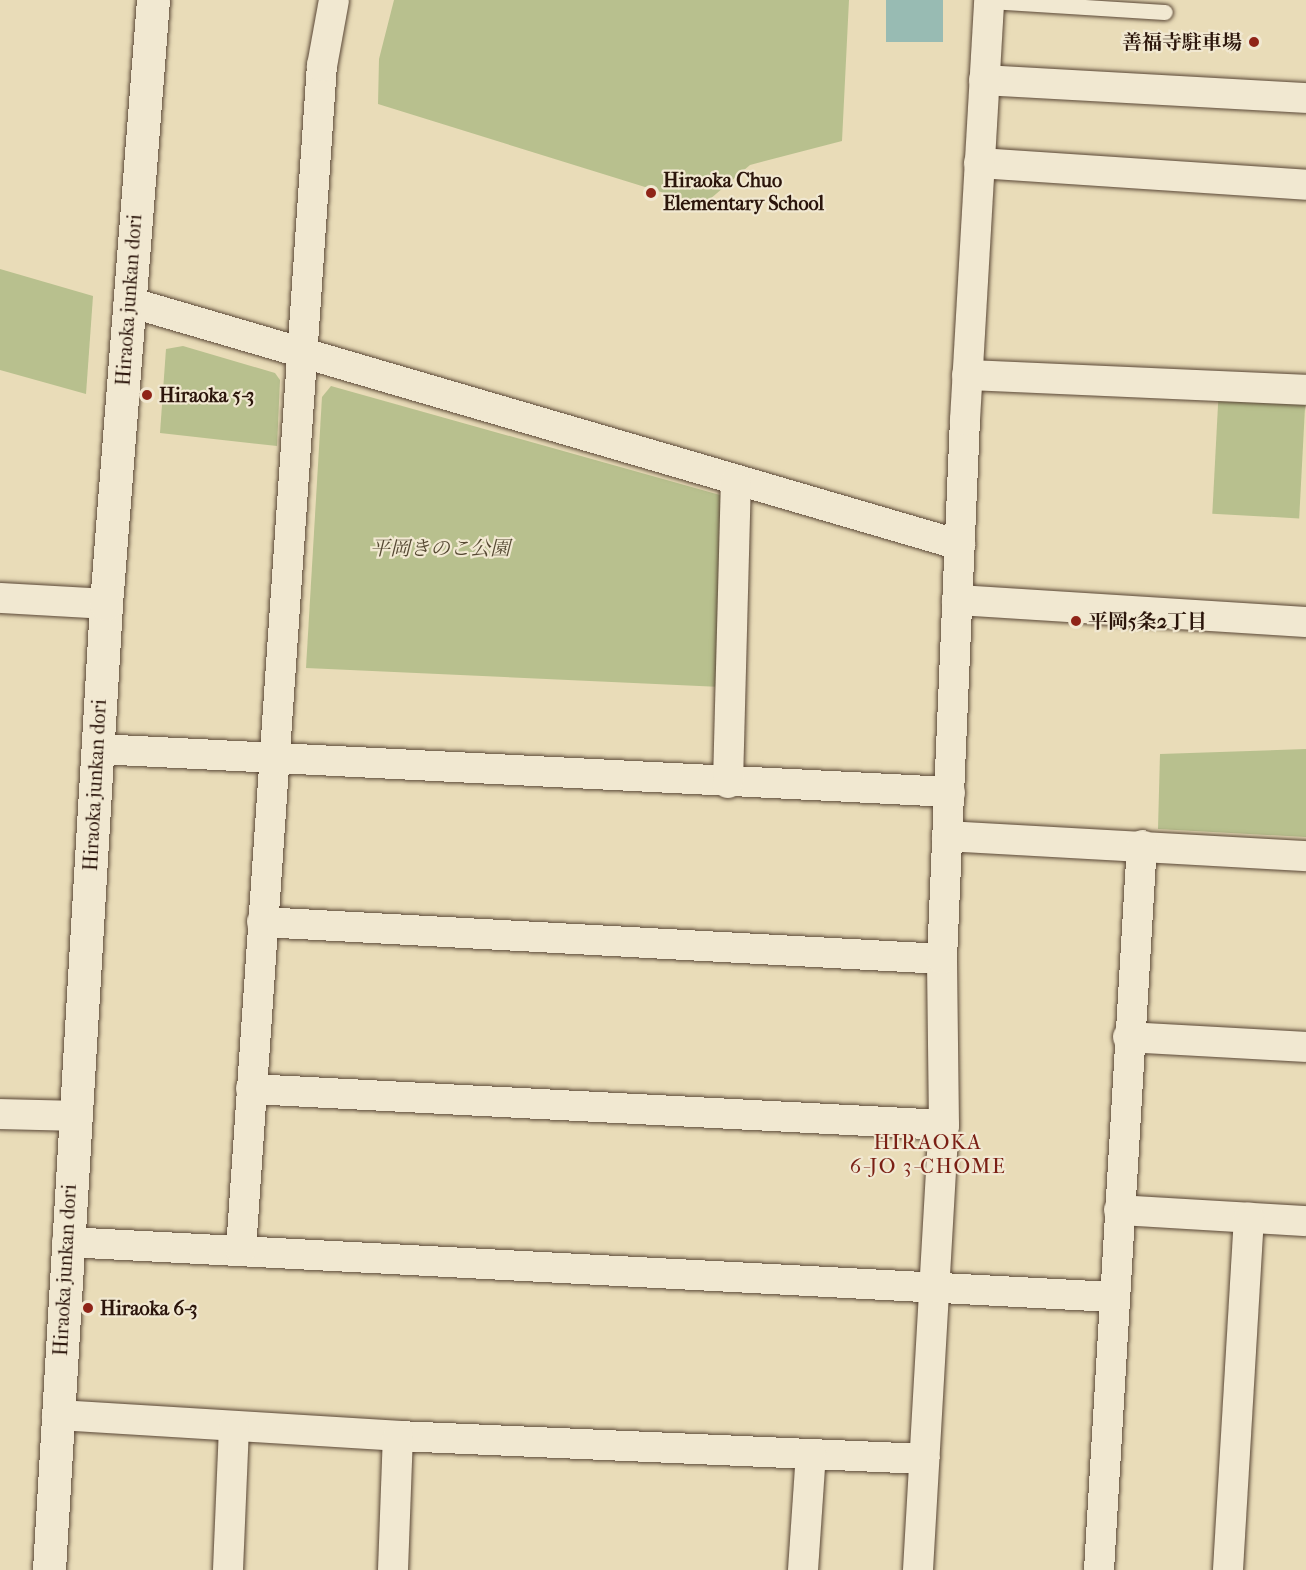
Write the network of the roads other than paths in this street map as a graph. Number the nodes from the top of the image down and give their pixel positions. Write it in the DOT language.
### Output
graph roads {
  1 [pos="153,0"];
  2 [pos="334,0"];
  3 [pos="988,0"];
  4 [pos="1165,12"];
  5 [pos="984,80"];
  6 [pos="1306,98"];
  7 [pos="979,163"];
  8 [pos="1306,185"];
  9 [pos="129,303"];
  10 [pos="305,352"];
  11 [pos="967,375"];
  12 [pos="1306,390"];
  13 [pos="736,481"];
  14 [pos="960,545"];
  15 [pos="0,598"];
  16 [pos="957,600"];
  17 [pos="106,604"];
  18 [pos="1306,622"];
  19 [pos="98,748"];
  20 [pos="273,759"];
  21 [pos="728,783"];
  22 [pos="950,792"];
  23 [pos="947,836"];
  24 [pos="1142,846"];
  25 [pos="1306,856"];
  26 [pos="262,922"];
  27 [pos="942,959"];
  28 [pos="1128,1036"];
  29 [pos="1306,1047"];
  30 [pos="251,1089"];
  31 [pos="0,1114"];
  32 [pos="75,1116"];
  33 [pos="945,1125"];
  34 [pos="1119,1210"];
  35 [pos="1249,1218"];
  36 [pos="1306,1221"];
  37 [pos="67,1242"];
  38 [pos="241,1250"];
  39 [pos="937,1290"];
  40 [pos="1114,1297"];
  41 [pos="57,1415"];
  42 [pos="234,1427"];
  43 [pos="398,1436"];
  44 [pos="811,1454"];
  45 [pos="924,1459"];
  46 [pos="49,1570"];
  47 [pos="228,1570"];
  48 [pos="393,1570"];
  49 [pos="803,1570"];
  50 [pos="918,1570"];
  51 [pos="1099,1570"];
  52 [pos="1228,1570"];
  1 -- 9 [label="street, Hiraoka junkan dori"];
  2 -- 10 [label="street"];
  3 -- 4 [label="lane"];
  3 -- 5 [label="street"];
  5 -- 6 [label="street"];
  5 -- 7 [label="street"];
  7 -- 8 [label="street"];
  7 -- 11 [label="street"];
  9 -- 10 [label="street"];
  9 -- 17 [label="street, Hiraoka junkan dori"];
  10 -- 13 [label="street"];
  10 -- 20 [label="street"];
  11 -- 12 [label="street"];
  11 -- 14 [label="street"];
  13 -- 14 [label="street"];
  13 -- 21 [label="street"];
  14 -- 16 [label="street"];
  15 -- 17 [label="street"];
  16 -- 18 [label="street"];
  16 -- 22 [label="street"];
  17 -- 19 [label="street, Hiraoka junkan dori"];
  19 -- 20 [label="street"];
  19 -- 32 [label="street, Hiraoka junkan dori"];
  20 -- 21 [label="street"];
  20 -- 26 [label="street"];
  21 -- 22 [label="street"];
  22 -- 23 [label="street"];
  23 -- 24 [label="street"];
  23 -- 27 [label="street"];
  24 -- 25 [label="street"];
  24 -- 28 [label="street"];
  26 -- 27 [label="street"];
  26 -- 30 [label="street"];
  27 -- 33 [label="street"];
  28 -- 29 [label="street"];
  28 -- 34 [label="street"];
  30 -- 33 [label="street"];
  30 -- 38 [label="street"];
  31 -- 32 [label="street"];
  32 -- 37 [label="street, Hiraoka junkan dori"];
  33 -- 39 [label="street"];
  34 -- 35 [label="street"];
  34 -- 40 [label="street"];
  35 -- 36 [label="street"];
  35 -- 52 [label="street"];
  37 -- 38 [label="street"];
  37 -- 41 [label="street, Hiraoka junkan dori"];
  38 -- 39 [label="street"];
  39 -- 40 [label="street"];
  39 -- 45 [label="street"];
  40 -- 51 [label="street"];
  41 -- 42 [label="street"];
  41 -- 46 [label="street, Hiraoka junkan dori"];
  42 -- 43 [label="street"];
  42 -- 47 [label="street"];
  43 -- 44 [label="street"];
  43 -- 48 [label="street"];
  44 -- 45 [label="street"];
  44 -- 49 [label="street"];
  45 -- 50 [label="street"];
}
